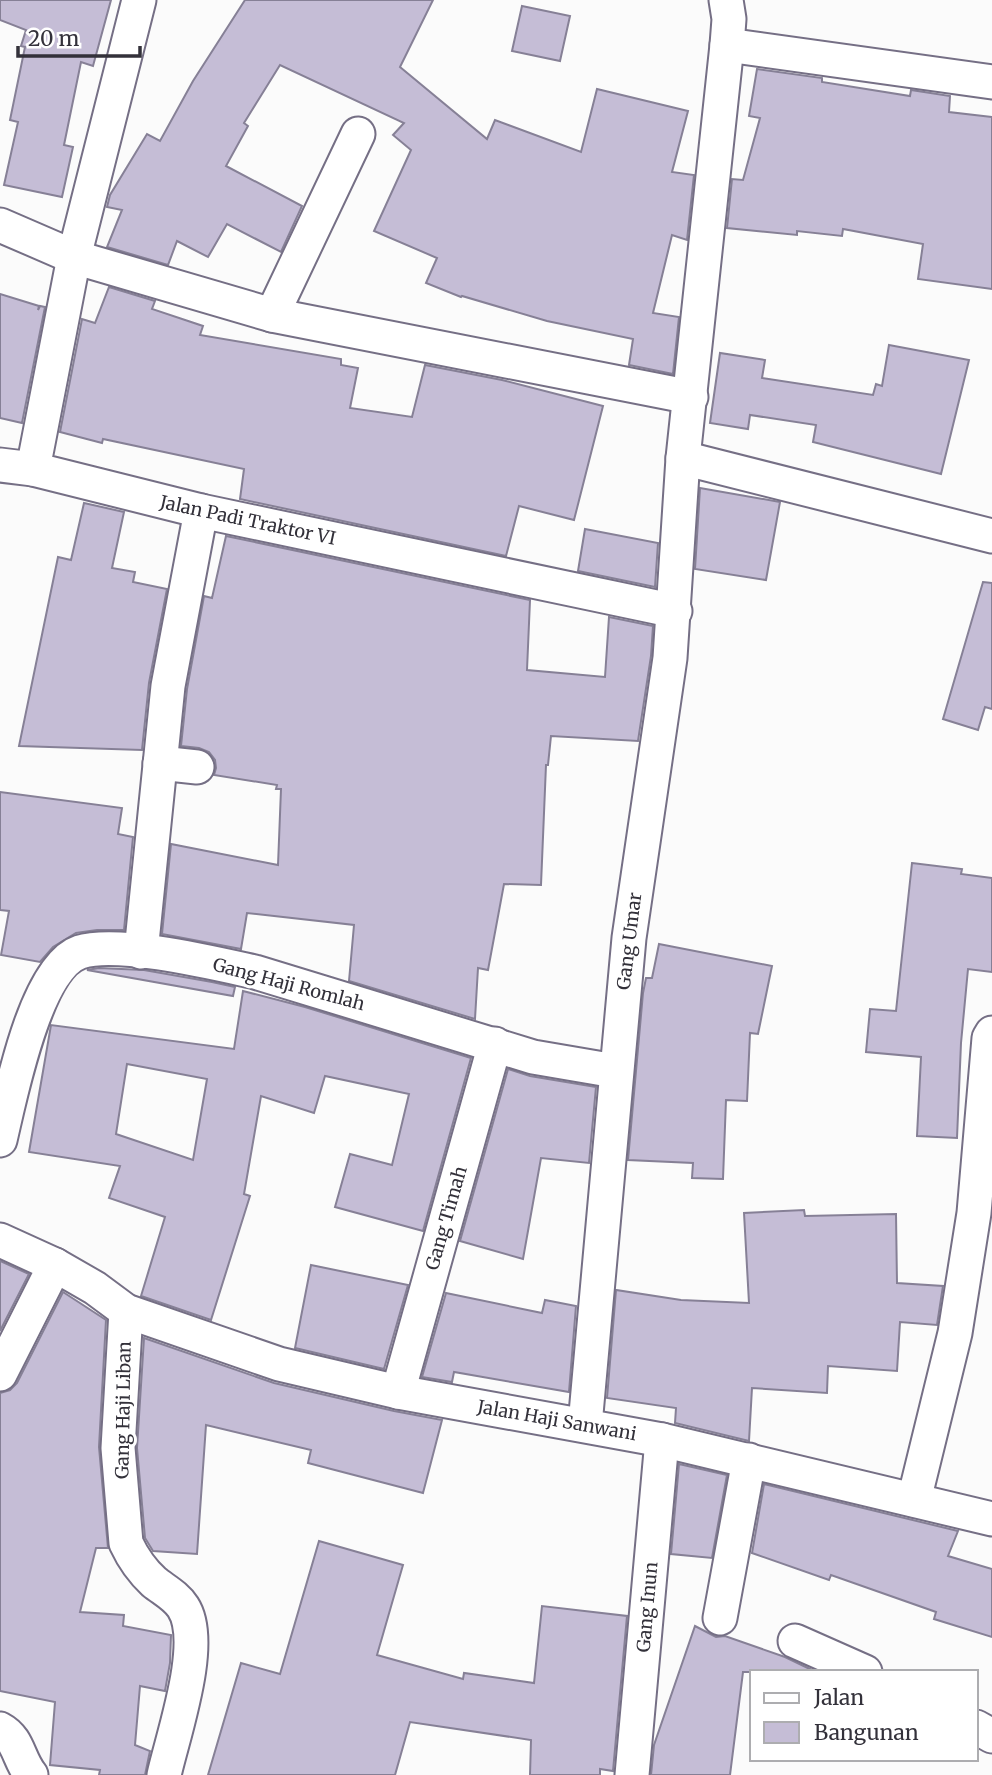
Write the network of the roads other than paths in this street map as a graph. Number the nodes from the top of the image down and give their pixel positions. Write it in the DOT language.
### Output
graph roads {
  1 [pos="139,0"];
  2 [pos="726,0"];
  3 [pos="727,45"];
  4 [pos="992,82"];
  5 [pos="358,134"];
  6 [pos="0,225"];
  7 [pos="74,257"];
  8 [pos="272,315"];
  9 [pos="691,397"];
  10 [pos="683,458"];
  11 [pos="0,465"];
  12 [pos="33,469"];
  13 [pos="201,511"];
  14 [pos="991,533"];
  15 [pos="674,611"];
  16 [pos="160,763"];
  17 [pos="197,767"];
  18 [pos="141,952"];
  19 [pos="992,1033"];
  20 [pos="495,1044"];
  21 [pos="615,1071"];
  22 [pos="0,1140"];
  23 [pos="0,1240"];
  24 [pos="55,1265"];
  25 [pos="126,1311"];
  26 [pos="0,1374"];
  27 [pos="398,1392"];
  28 [pos="585,1425"];
  29 [pos="662,1440"];
  30 [pos="749,1460"];
  31 [pos="914,1500"];
  32 [pos="992,1519"];
  33 [pos="720,1618"];
  34 [pos="796,1642"];
  35 [pos="860,1670"];
  36 [pos="0,1729"];
  37 [pos="31,1775"];
  38 [pos="164,1775"];
  39 [pos="632,1775"];
  1 -- 7 [label="street"];
  2 -- 3 [label="street, Gang Umar"];
  3 -- 4 [label="street"];
  3 -- 9 [label="street, Gang Umar"];
  5 -- 8 [label="street"];
  6 -- 7 [label="street"];
  7 -- 8 [label="street"];
  7 -- 12 [label="street"];
  8 -- 9 [label="street"];
  9 -- 10 [label="street, Gang Umar"];
  10 -- 14 [label="street"];
  10 -- 15 [label="street, Gang Umar"];
  11 -- 12 [label="street, Jalan Padi Traktor VI"];
  12 -- 13 [label="street, Jalan Padi Traktor VI"];
  13 -- 15 [label="street, Jalan Padi Traktor VI"];
  13 -- 16 [label="street"];
  15 -- 21 [label="street, Gang Umar"];
  16 -- 17 [label="street"];
  16 -- 18 [label="street"];
  18 -- 20 [label="street, Gang Haji Romlah"];
  18 -- 22 [label="street, Gang Haji Romlah"];
  19 -- 31 [label="street"];
  20 -- 21 [label="street, Gang Haji Romlah"];
  20 -- 27 [label="street, Gang Timah"];
  21 -- 28 [label="street, Gang Umar"];
  23 -- 24 [label="street, Jalan Haji Sanwani"];
  24 -- 25 [label="street, Jalan Haji Sanwani"];
  24 -- 26 [label="street"];
  25 -- 27 [label="street, Jalan Haji Sanwani"];
  25 -- 38 [label="street, Gang Haji Liban"];
  27 -- 28 [label="street, Jalan Haji Sanwani"];
  28 -- 29 [label="street, Jalan Haji Sanwani"];
  29 -- 30 [label="street, Jalan Haji Sanwani"];
  29 -- 39 [label="street, Gang Inun"];
  30 -- 31 [label="street, Jalan Haji Sanwani"];
  30 -- 33 [label="street"];
  31 -- 32 [label="street, Jalan Haji Sanwani"];
  34 -- 35 [label="street"];
  36 -- 37 [label="street"];
}
